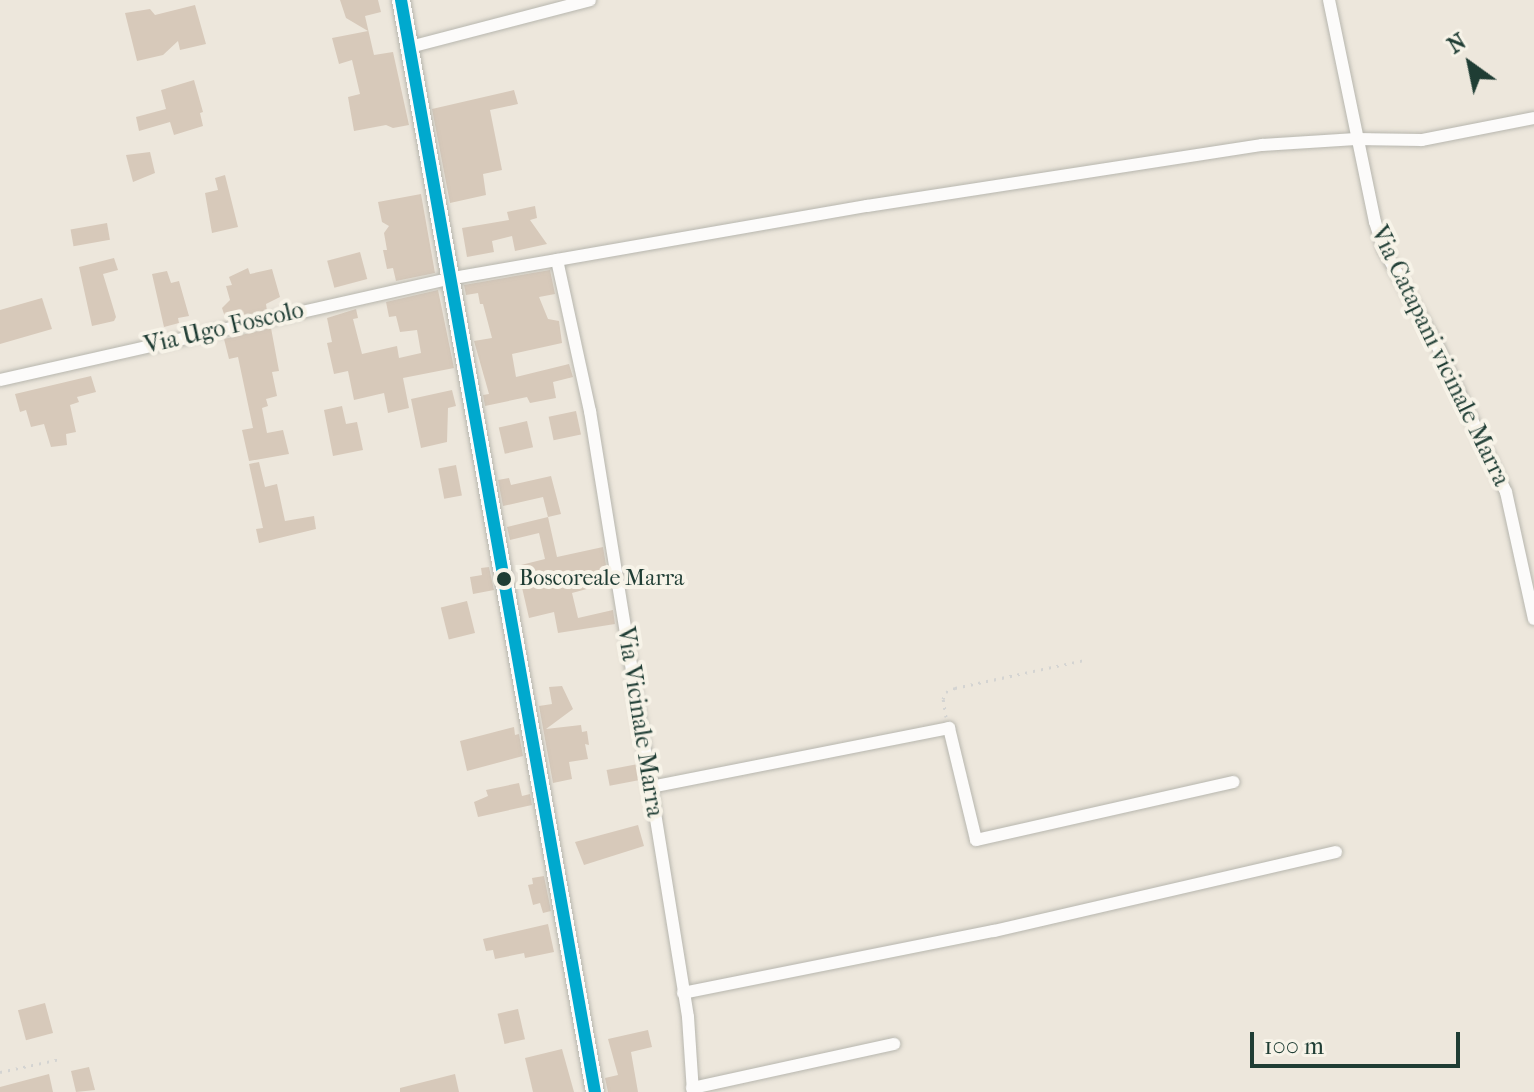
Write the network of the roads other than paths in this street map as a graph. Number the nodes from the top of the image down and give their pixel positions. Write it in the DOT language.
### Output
graph roads {
  1 [pos="401,0"];
  2 [pos="590,0"];
  3 [pos="1329,0"];
  4 [pos="410,47"];
  5 [pos="1534,118"];
  6 [pos="1356,139"];
  7 [pos="557,260"];
  8 [pos="448,279"];
  9 [pos="0,380"];
  10 [pos="1534,619"];
  11 [pos="1234,782"];
  12 [pos="651,787"];
  13 [pos="1336,852"];
  14 [pos="683,993"];
  15 [pos="894,1044"];
  16 [pos="692,1090"];
  17 [pos="595,1092"];
  1 -- 4 [label="main road"];
  2 -- 4 [label="street"];
  3 -- 6 [label="street, Via Catapani vicinale Marra"];
  4 -- 8 [label="main road"];
  5 -- 6 [label="street, Via Ugo Foscolo"];
  6 -- 7 [label="street, Via Ugo Foscolo"];
  6 -- 10 [label="street, Via Catapani vicinale Marra"];
  7 -- 8 [label="street, Via Ugo Foscolo"];
  7 -- 12 [label="street, Via Vicinale Marra"];
  8 -- 9 [label="street, Via Ugo Foscolo"];
  8 -- 17 [label="main road"];
  11 -- 12 [label="street"];
  12 -- 14 [label="street, Via Vicinale Marra"];
  13 -- 14 [label="street"];
  14 -- 16 [label="street, Via Vicinale Marra"];
  15 -- 16 [label="street"];
}
